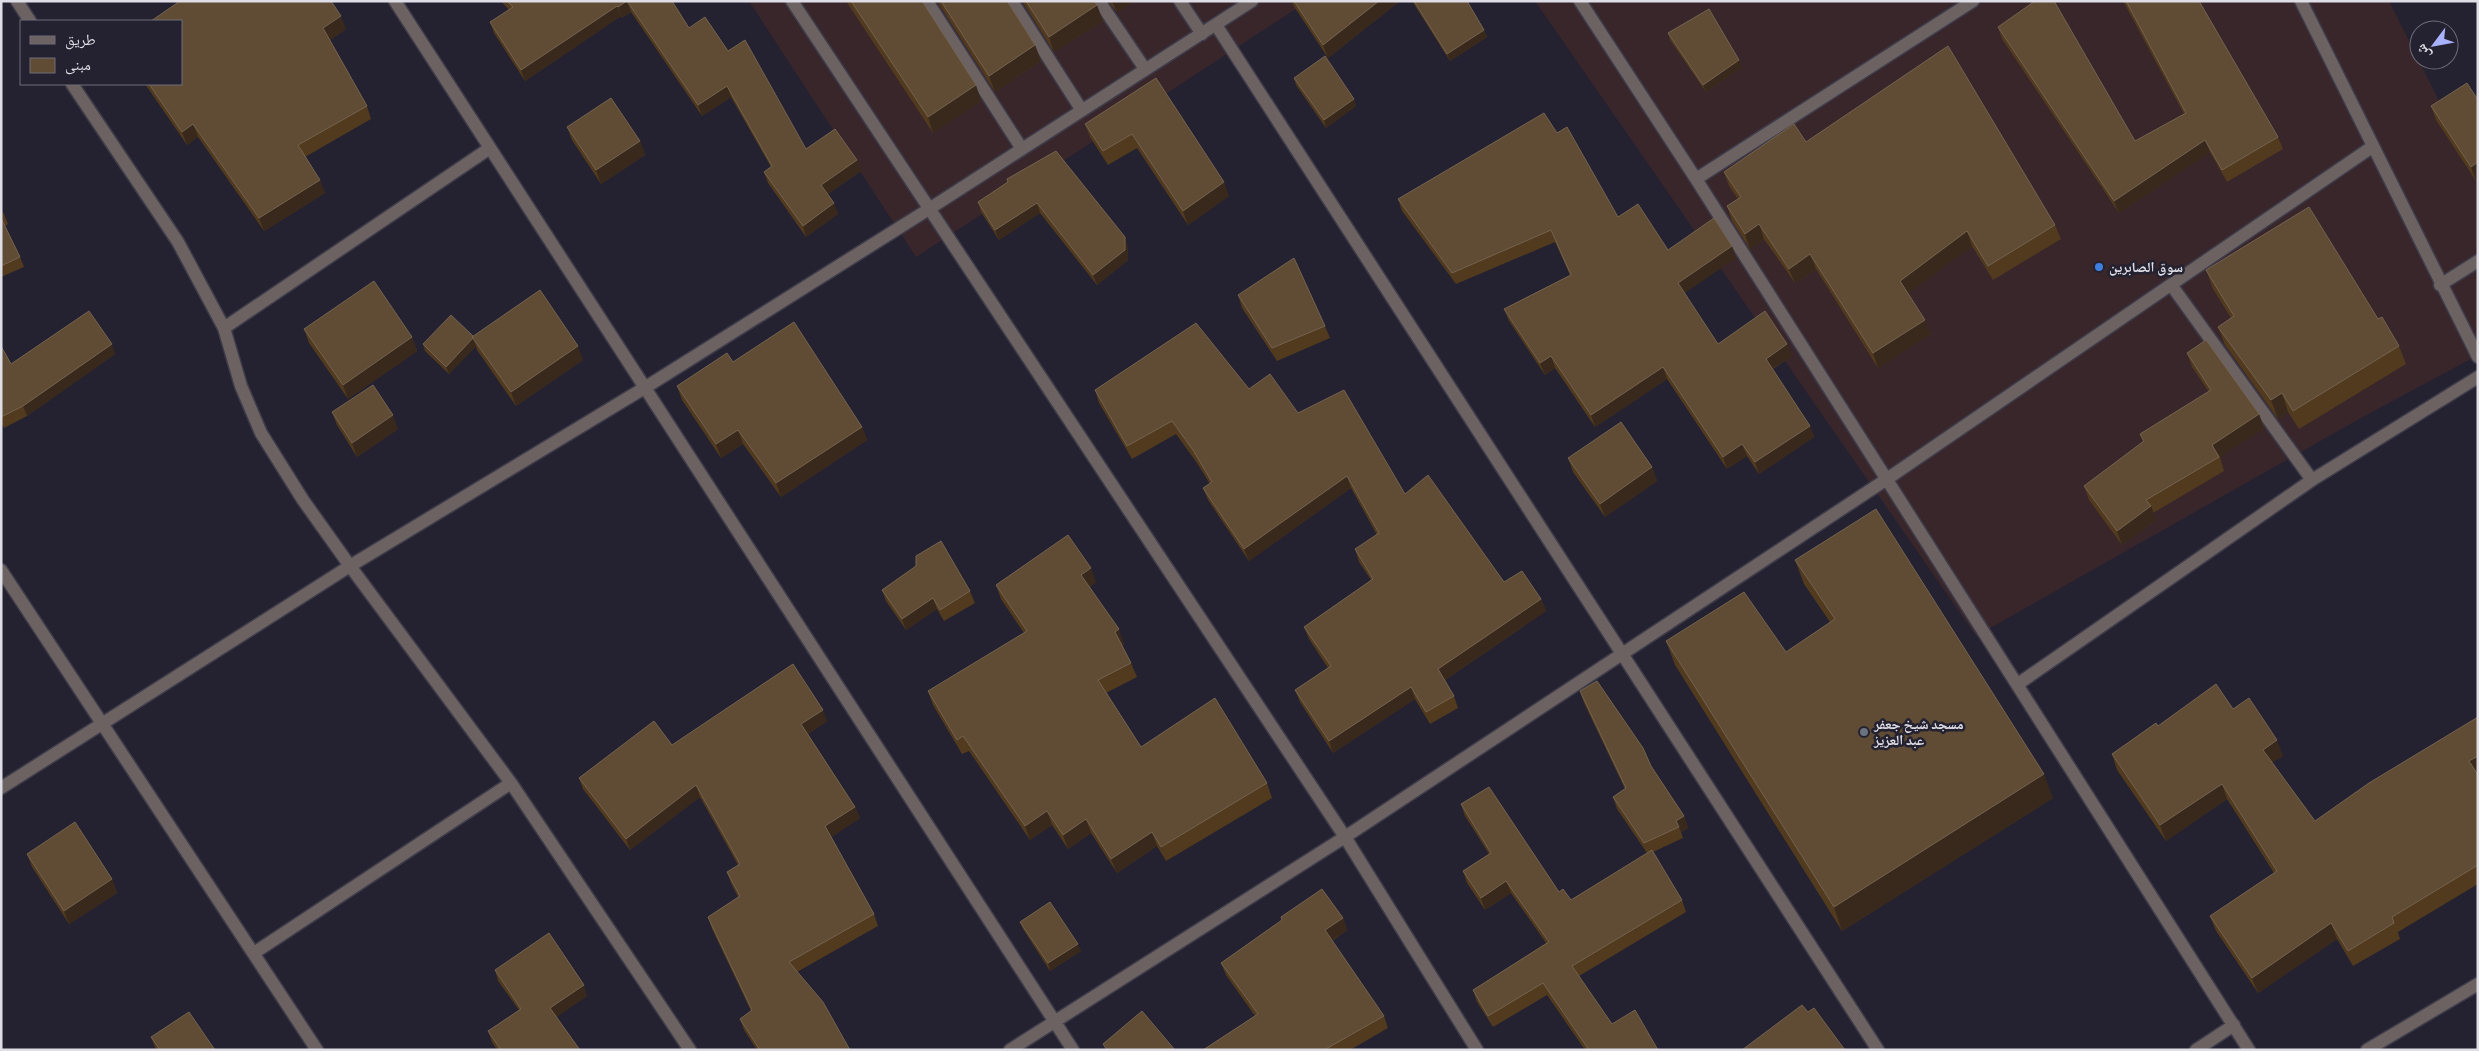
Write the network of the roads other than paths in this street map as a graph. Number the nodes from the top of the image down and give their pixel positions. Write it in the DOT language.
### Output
graph roads {
  1 [pos="17,1"];
  2 [pos="395,1"];
  3 [pos="792,1"];
  4 [pos="927,1"];
  5 [pos="1012,1"];
  6 [pos="1099,1"];
  7 [pos="1180,1"];
  8 [pos="1252,1"];
  9 [pos="1580,1"];
  10 [pos="1973,1"];
  11 [pos="2301,1"];
  12 [pos="29,20"];
  13 [pos="1216,25"];
  14 [pos="1202,34"];
  15 [pos="1145,69"];
  16 [pos="73,85"];
  17 [pos="1081,110"];
  18 [pos="2372,147"];
  19 [pos="490,148"];
  20 [pos="1022,150"];
  21 [pos="1696,179"];
  22 [pos="929,209"];
  23 [pos="2478,261"];
  24 [pos="2440,285"];
  25 [pos="2172,286"];
  26 [pos="224,328"];
  27 [pos="2478,357"];
  28 [pos="2478,377"];
  29 [pos="646,387"];
  30 [pos="1887,479"];
  31 [pos="2312,480"];
  32 [pos="350,566"];
  33 [pos="1,570"];
  34 [pos="1622,653"];
  35 [pos="2018,684"];
  36 [pos="103,722"];
  37 [pos="511,783"];
  38 [pos="1,788"];
  39 [pos="1345,837"];
  40 [pos="254,953"];
  41 [pos="2478,984"];
  42 [pos="1055,1020"];
  43 [pos="2234,1025"];
  44 [pos="317,1050"];
  45 [pos="690,1050"];
  46 [pos="1010,1050"];
  47 [pos="1074,1050"];
  48 [pos="1477,1050"];
  49 [pos="1878,1050"];
  50 [pos="2196,1050"];
  51 [pos="2249,1050"];
  52 [pos="2368,1050"];
  1 -- 12 [label="street"];
  2 -- 19 [label="street"];
  3 -- 22 [label="street"];
  4 -- 20 [label="street"];
  5 -- 17 [label="street"];
  6 -- 15 [label="street"];
  7 -- 14 [label="street"];
  8 -- 13 [label="street"];
  9 -- 21 [label="street"];
  10 -- 21 [label="street"];
  11 -- 18 [label="street"];
  13 -- 14 [label="street"];
  13 -- 34 [label="street"];
  14 -- 15 [label="street"];
  15 -- 17 [label="street"];
  16 -- 26 [label="street"];
  17 -- 20 [label="street"];
  18 -- 24 [label="street"];
  18 -- 25 [label="street"];
  19 -- 26 [label="street"];
  19 -- 29 [label="street"];
  20 -- 22 [label="street"];
  21 -- 30 [label="street"];
  22 -- 29 [label="street"];
  22 -- 39 [label="street"];
  23 -- 24 [label="street"];
  24 -- 27 [label="street"];
  25 -- 30 [label="street"];
  25 -- 31 [label="street"];
  26 -- 32 [label="street"];
  28 -- 31 [label="street"];
  29 -- 32 [label="street"];
  29 -- 42 [label="street"];
  30 -- 34 [label="street"];
  30 -- 35 [label="street"];
  31 -- 35 [label="street"];
  32 -- 36 [label="street"];
  32 -- 37 [label="street"];
  33 -- 36 [label="street"];
  34 -- 39 [label="street"];
  34 -- 49 [label="street"];
  35 -- 43 [label="street"];
  36 -- 38 [label="street"];
  36 -- 40 [label="street"];
  37 -- 40 [label="street"];
  37 -- 45 [label="street"];
  39 -- 42 [label="street"];
  39 -- 48 [label="street"];
  40 -- 44 [label="street"];
  41 -- 52 [label="street"];
  42 -- 46 [label="street"];
  42 -- 47 [label="street"];
  43 -- 50 [label="street"];
  43 -- 51 [label="street"];
}
